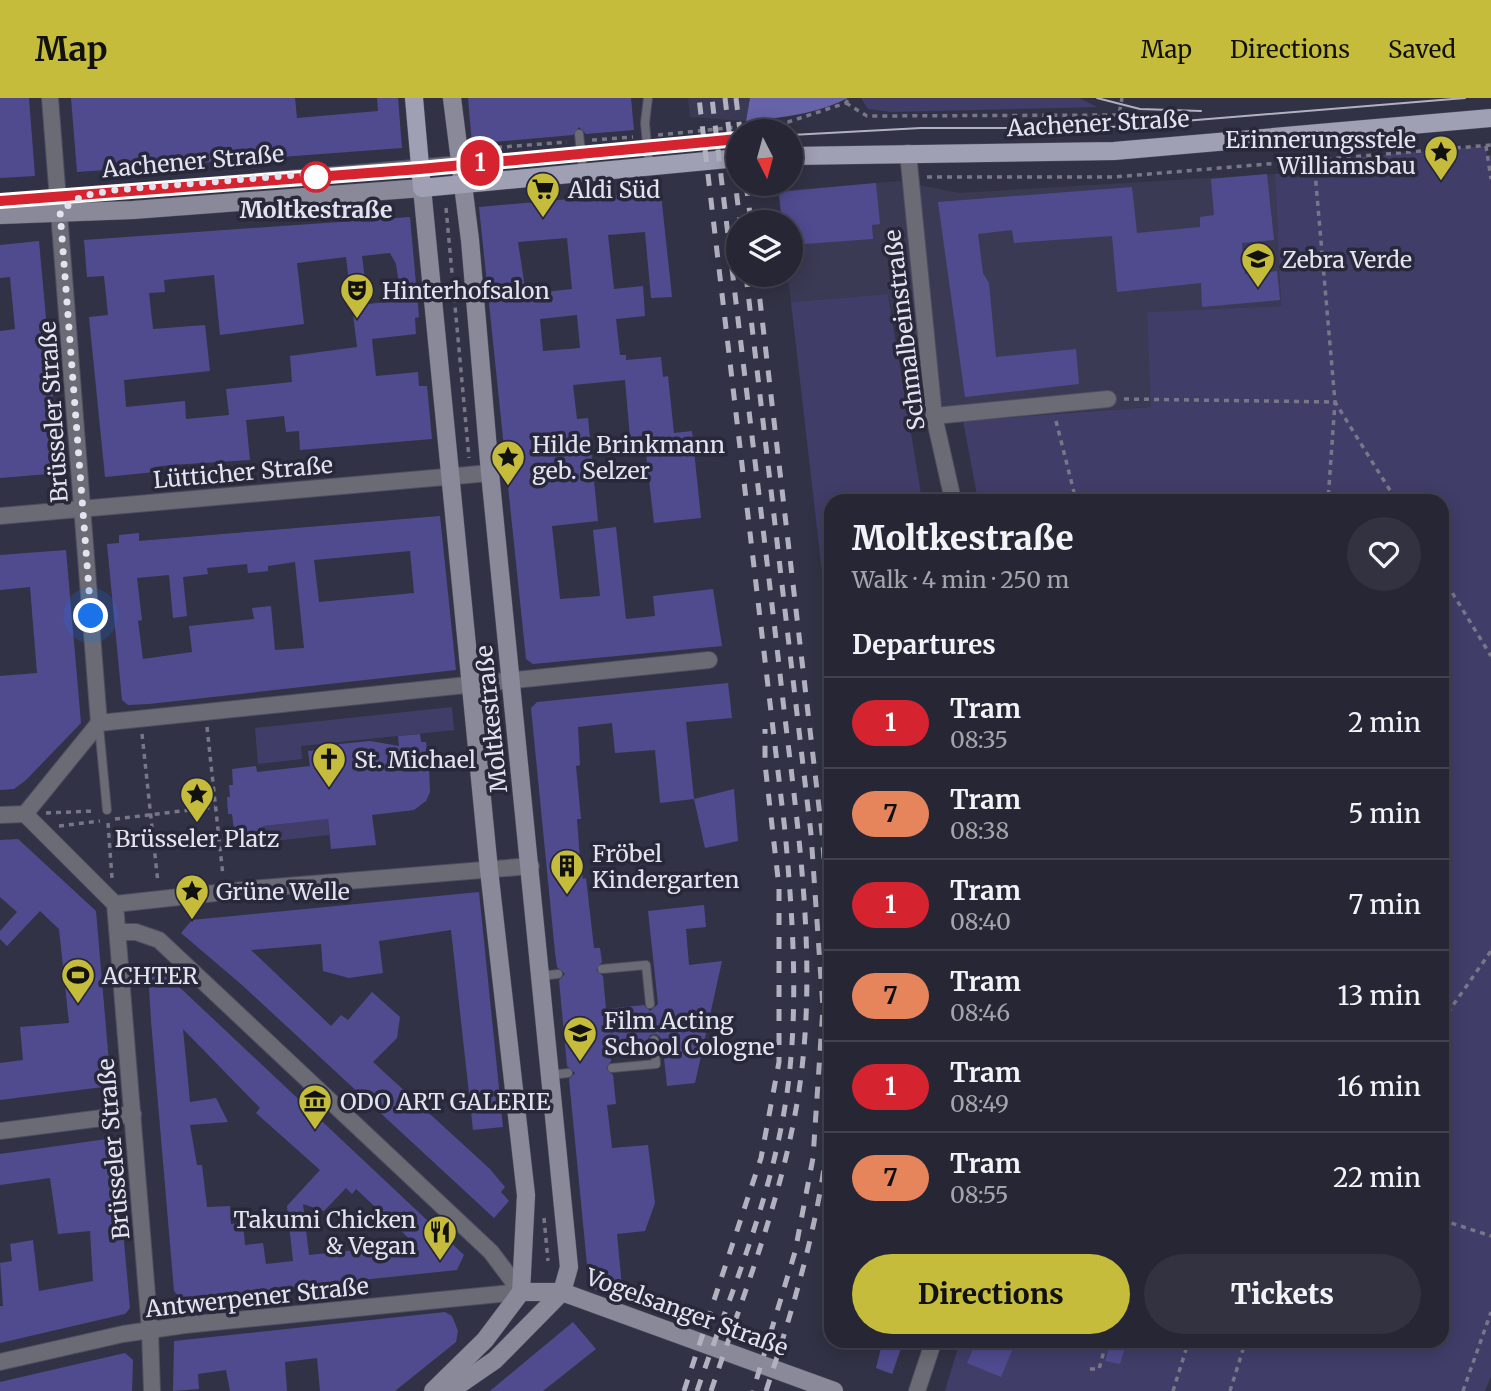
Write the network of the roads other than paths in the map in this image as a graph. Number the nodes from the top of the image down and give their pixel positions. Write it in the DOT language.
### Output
graph roads {
  1 [pos="50,98"];
  2 [pos="414,98"];
  3 [pos="452,98"];
  4 [pos="648,98"];
  5 [pos="1491,118"];
  6 [pos="579,134"];
  7 [pos="908,153"];
  8 [pos="803,156"];
  9 [pos="726,159"];
  10 [pos="460,160"];
  11 [pos="419,164"];
  12 [pos="649,166"];
  13 [pos="583,172"];
  14 [pos="464,184"];
  15 [pos="422,188"];
  16 [pos="60,211"];
  17 [pos="0,215"];
  18 [pos="1108,399"];
  19 [pos="934,416"];
  20 [pos="490,473"];
  21 [pos="449,477"];
  22 [pos="952,494"];
  23 [pos="83,509"];
  24 [pos="0,516"];
  25 [pos="709,660"];
  26 [pos="512,680"];
  27 [pos="470,684"];
  28 [pos="99,723"];
  29 [pos="107,810"];
  30 [pos="25,814"];
  31 [pos="0,815"];
  32 [pos="531,866"];
  33 [pos="489,870"];
  34 [pos="115,904"];
  35 [pos="119,932"];
  36 [pos="603,970"];
  37 [pos="650,1004"];
  38 [pos="653,1040"];
  39 [pos="612,1068"];
  40 [pos="134,1114"];
  41 [pos="0,1131"];
  42 [pos="562,1292"];
  43 [pos="521,1293"];
  44 [pos="150,1331"];
  45 [pos="931,1348"];
  46 [pos="0,1362"];
  47 [pos="152,1391"];
  48 [pos="433,1391"];
  49 [pos="450,1391"];
  50 [pos="834,1391"];
  51 [pos="917,1391"];
  1 -- 16 [label="street, Brüsseler Straße"];
  2 -- 11 [label="main road, Moltkestraße"];
  3 -- 10 [label="street, Moltkestraße"];
  4 -- 12 [label="lane"];
  5 -- 7 [label="main road, Aachener Straße"];
  6 -- 13 [label="lane"];
  7 -- 8 [label="main road, Aachener Straße"];
  7 -- 19 [label="street, Schmalbeinstraße"];
  9 -- 12 [label="main road, Aachener Straße"];
  10 -- 11 [label="lane, Aachener Straße"];
  10 -- 14 [label="street, Moltkestraße"];
  11 -- 15 [label="main road, Moltkestraße"];
  11 -- 16 [label="lane, Aachener Straße"];
  12 -- 13 [label="main road, Aachener Straße"];
  13 -- 14 [label="main road, Aachener Straße"];
  14 -- 15 [label="main road, Aachener Straße"];
  14 -- 20 [label="street, Moltkestraße"];
  15 -- 16 [label="street, Aachener Straße"];
  15 -- 21 [label="street, Moltkestraße"];
  16 -- 17 [label="street, Aachener Straße"];
  16 -- 23 [label="street, Brüsseler Straße"];
  18 -- 19 [label="street"];
  19 -- 22 [label="street, Schmalbeinstraße"];
  20 -- 21 [label="street, Lütticher Straße"];
  20 -- 26 [label="street, Moltkestraße"];
  21 -- 23 [label="street, Lütticher Straße"];
  21 -- 27 [label="street, Moltkestraße"];
  23 -- 24 [label="street, Lütticher Straße"];
  23 -- 28 [label="street, Brüsseler Straße"];
  25 -- 26 [label="street"];
  26 -- 27 [label="street"];
  26 -- 32 [label="street, Moltkestraße"];
  27 -- 28 [label="street"];
  27 -- 33 [label="street, Moltkestraße"];
  28 -- 29 [label="lane"];
  28 -- 30 [label="street"];
  30 -- 31 [label="street"];
  30 -- 34 [label="street"];
  32 -- 33 [label="street"];
  32 -- 42 [label="street, Moltkestraße"];
  33 -- 34 [label="street"];
  33 -- 43 [label="street, Moltkestraße"];
  34 -- 35 [label="street, Brüsseler Straße"];
  35 -- 40 [label="street, Brüsseler Straße"];
  35 -- 43 [label="street"];
  36 -- 37 [label="lane"];
  38 -- 39 [label="lane"];
  40 -- 41 [label="street"];
  40 -- 44 [label="street, Brüsseler Straße"];
  42 -- 43 [label="street, Vogelsanger Straße"];
  42 -- 49 [label="street"];
  42 -- 50 [label="street, Vogelsanger Straße"];
  43 -- 44 [label="street, Antwerpener Straße"];
  43 -- 48 [label="street"];
  44 -- 46 [label="street, Antwerpener Straße"];
  44 -- 47 [label="street, Brüsseler Straße"];
  45 -- 51 [label="street"];
}
